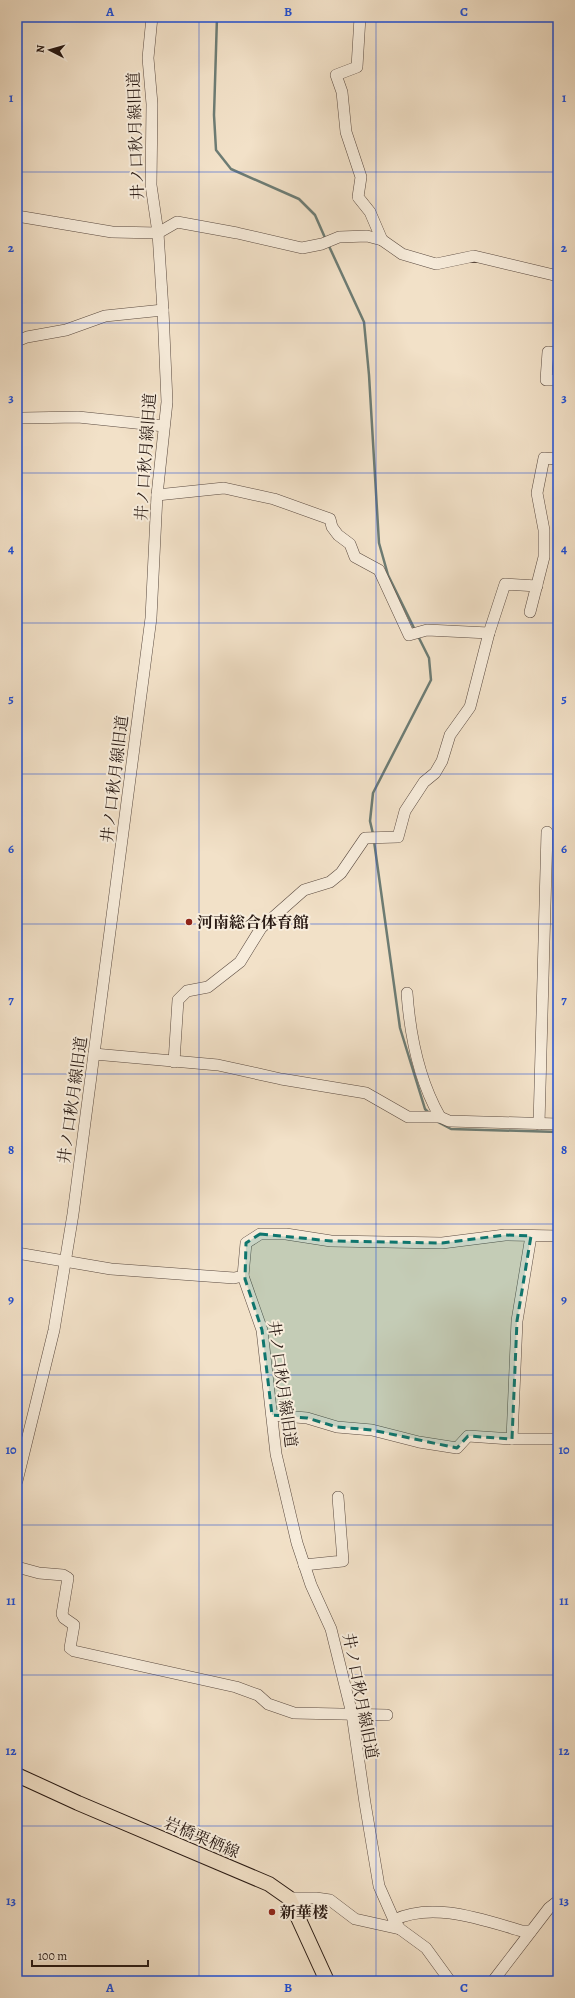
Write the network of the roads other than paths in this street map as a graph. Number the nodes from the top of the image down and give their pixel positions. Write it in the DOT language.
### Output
graph roads {
  1 [pos="152,17"];
  2 [pos="360,17"];
  3 [pos="17,216"];
  4 [pos="158,233"];
  5 [pos="382,240"];
  6 [pos="558,276"];
  7 [pos="164,310"];
  8 [pos="17,341"];
  9 [pos="558,353"];
  10 [pos="558,380"];
  11 [pos="23,418"];
  12 [pos="164,426"];
  13 [pos="558,459"];
  14 [pos="157,495"];
  15 [pos="537,586"];
  16 [pos="530,612"];
  17 [pos="489,633"];
  18 [pos="547,832"];
  19 [pos="407,993"];
  20 [pos="94,1054"];
  21 [pos="174,1062"];
  22 [pos="440,1117"];
  23 [pos="539,1124"];
  24 [pos="558,1124"];
  25 [pos="531,1236"];
  26 [pos="558,1236"];
  27 [pos="17,1253"];
  28 [pos="65,1262"];
  29 [pos="243,1276"];
  30 [pos="272,1415"];
  31 [pos="512,1439"];
  32 [pos="558,1439"];
  33 [pos="17,1481"];
  34 [pos="338,1497"];
  35 [pos="304,1565"];
  36 [pos="17,1567"];
  37 [pos="352,1714"];
  38 [pos="387,1715"];
  39 [pos="17,1775"];
  40 [pos="289,1898"];
  41 [pos="558,1901"];
  42 [pos="397,1925"];
  43 [pos="531,1931"];
  44 [pos="327,1981"];
  45 [pos="450,1981"];
  46 [pos="493,1981"];
  1 -- 4 [label="street, 井ノ口秋月線旧道"];
  2 -- 5 [label="street"];
  3 -- 4 [label="street"];
  4 -- 5 [label="street"];
  4 -- 7 [label="street, 井ノ口秋月線旧道"];
  5 -- 6 [label="street"];
  7 -- 8 [label="street"];
  7 -- 12 [label="street, 井ノ口秋月線旧道"];
  9 -- 10 [label="street"];
  11 -- 12 [label="street"];
  12 -- 14 [label="street, 井ノ口秋月線旧道"];
  13 -- 15 [label="street"];
  14 -- 17 [label="street"];
  14 -- 20 [label="street, 井ノ口秋月線旧道"];
  15 -- 16 [label="street"];
  15 -- 17 [label="street"];
  17 -- 21 [label="street"];
  18 -- 23 [label="street"];
  19 -- 22 [label="street"];
  20 -- 21 [label="street"];
  20 -- 28 [label="street, 井ノ口秋月線旧道"];
  21 -- 22 [label="street"];
  22 -- 23 [label="street"];
  23 -- 24 [label="street"];
  25 -- 26 [label="street"];
  25 -- 29 [label="street"];
  25 -- 31 [label="street"];
  27 -- 28 [label="street"];
  28 -- 29 [label="street"];
  28 -- 33 [label="street, 井ノ口秋月線旧道"];
  29 -- 30 [label="street, 井ノ口秋月線旧道"];
  30 -- 31 [label="street"];
  30 -- 35 [label="street, 井ノ口秋月線旧道"];
  31 -- 32 [label="street"];
  34 -- 35 [label="street"];
  35 -- 37 [label="street, 井ノ口秋月線旧道"];
  36 -- 37 [label="street"];
  37 -- 38 [label="street"];
  37 -- 42 [label="street, 井ノ口秋月線旧道"];
  39 -- 40 [label="main road, 岩橋栗栖線"];
  40 -- 42 [label="street"];
  40 -- 44 [label="main road"];
  41 -- 43 [label="street"];
  42 -- 43 [label="street"];
  42 -- 45 [label="street"];
  43 -- 46 [label="street"];
}
